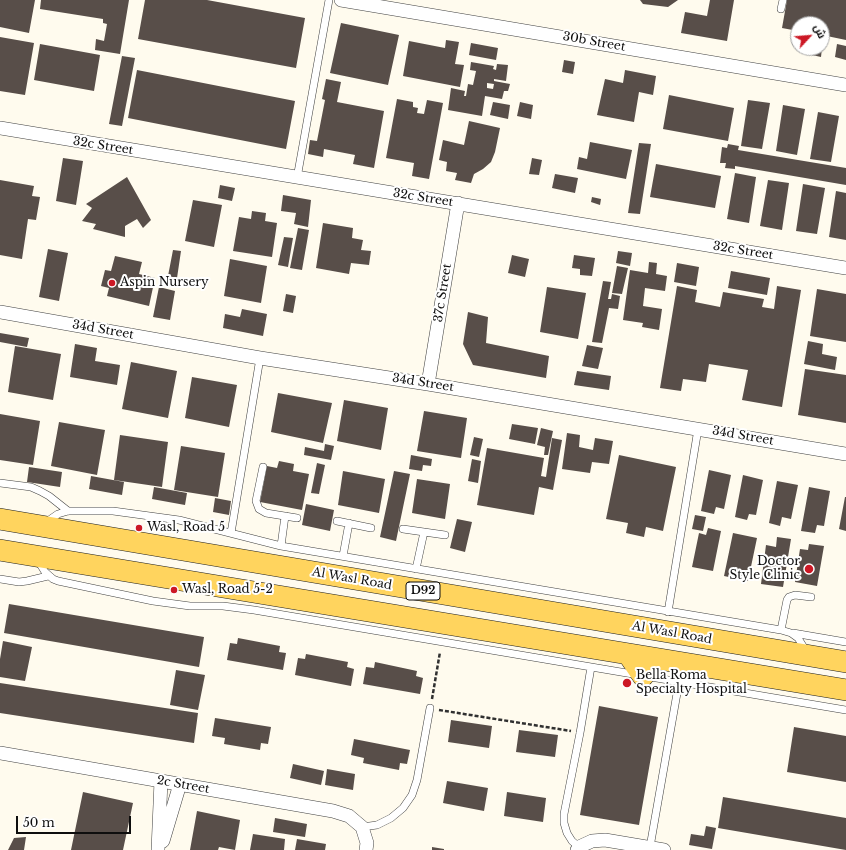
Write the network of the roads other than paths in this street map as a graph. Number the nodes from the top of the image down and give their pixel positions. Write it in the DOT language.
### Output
graph roads {
  1 [pos="329,0"];
  2 [pos="341,0"];
  3 [pos="783,0"];
  4 [pos="781,9"];
  5 [pos="846,85"];
  6 [pos="0,128"];
  7 [pos="297,178"];
  8 [pos="458,203"];
  9 [pos="846,268"];
  10 [pos="0,312"];
  11 [pos="260,358"];
  12 [pos="428,384"];
  13 [pos="698,429"];
  14 [pos="846,454"];
  15 [pos="262,468"];
  16 [pos="0,483"];
  17 [pos="68,511"];
  18 [pos="285,516"];
  19 [pos="297,518"];
  20 [pos="0,520"];
  21 [pos="337,521"];
  22 [pos="349,523"];
  23 [pos="41,526"];
  24 [pos="371,528"];
  25 [pos="403,529"];
  26 [pos="424,532"];
  27 [pos="231,533"];
  28 [pos="445,535"];
  29 [pos="281,546"];
  30 [pos="0,550"];
  31 [pos="35,555"];
  32 [pos="343,556"];
  33 [pos="416,569"];
  34 [pos="48,576"];
  35 [pos="0,579"];
  36 [pos="810,597"];
  37 [pos="668,612"];
  38 [pos="782,630"];
  39 [pos="790,633"];
  40 [pos="846,642"];
  41 [pos="628,654"];
  42 [pos="804,655"];
  43 [pos="846,662"];
  44 [pos="591,667"];
  45 [pos="643,676"];
  46 [pos="679,682"];
  47 [pos="846,690"];
  48 [pos="430,708"];
  49 [pos="846,710"];
  50 [pos="0,753"];
  51 [pos="161,781"];
  52 [pos="180,784"];
  53 [pos="362,827"];
  54 [pos="650,847"];
  55 [pos="578,849"];
  56 [pos="159,850"];
  57 [pos="366,850"];
  58 [pos="664,850"];
  1 -- 7 [label="lane"];
  2 -- 5 [label="street, 30b Street"];
  3 -- 4 [label="lane"];
  6 -- 7 [label="street, 32c Street"];
  7 -- 8 [label="street, 32c Street"];
  8 -- 9 [label="street, 32c Street"];
  8 -- 12 [label="street, 37c Street"];
  10 -- 11 [label="street, 34d Street"];
  11 -- 12 [label="street, 34d Street"];
  11 -- 27 [label="lane"];
  12 -- 13 [label="street, 34d Street"];
  13 -- 14 [label="street, 34d Street"];
  13 -- 37 [label="lane"];
  15 -- 18 [label="lane"];
  16 -- 17 [label="lane"];
  17 -- 23 [label="lane"];
  17 -- 27 [label="lane"];
  18 -- 19 [label="lane"];
  18 -- 29 [label="lane"];
  20 -- 23 [label="main road, Al Wasl Road / D92"];
  21 -- 22 [label="lane"];
  22 -- 24 [label="lane"];
  22 -- 32 [label="lane"];
  23 -- 42 [label="main road, Al Wasl Road / D92"];
  25 -- 26 [label="lane"];
  26 -- 28 [label="lane"];
  26 -- 33 [label="lane"];
  27 -- 29 [label="lane"];
  29 -- 32 [label="lane"];
  30 -- 31 [label="main road, D92"];
  31 -- 34 [label="lane"];
  31 -- 41 [label="main road, D92"];
  32 -- 33 [label="lane"];
  33 -- 37 [label="lane"];
  34 -- 35 [label="lane"];
  34 -- 44 [label="lane"];
  36 -- 38 [label="lane"];
  37 -- 38 [label="lane"];
  38 -- 39 [label="lane"];
  39 -- 40 [label="lane"];
  39 -- 42 [label="lane"];
  41 -- 45 [label="main road"];
  41 -- 47 [label="main road, D92"];
  42 -- 43 [label="main road, Al Wasl Road / D92"];
  44 -- 45 [label="lane"];
  44 -- 55 [label="lane"];
  45 -- 46 [label="lane"];
  46 -- 49 [label="lane"];
  46 -- 54 [label="lane"];
  48 -- 53 [label="lane"];
  50 -- 51 [label="street, 2c Street"];
  51 -- 52 [label="street, 2c Street"];
  51 -- 56 [label="street"];
  52 -- 53 [label="street, 2c Street"];
  52 -- 56 [label="street"];
  53 -- 57 [label="street"];
  54 -- 55 [label="street"];
  54 -- 58 [label="street"];
}
